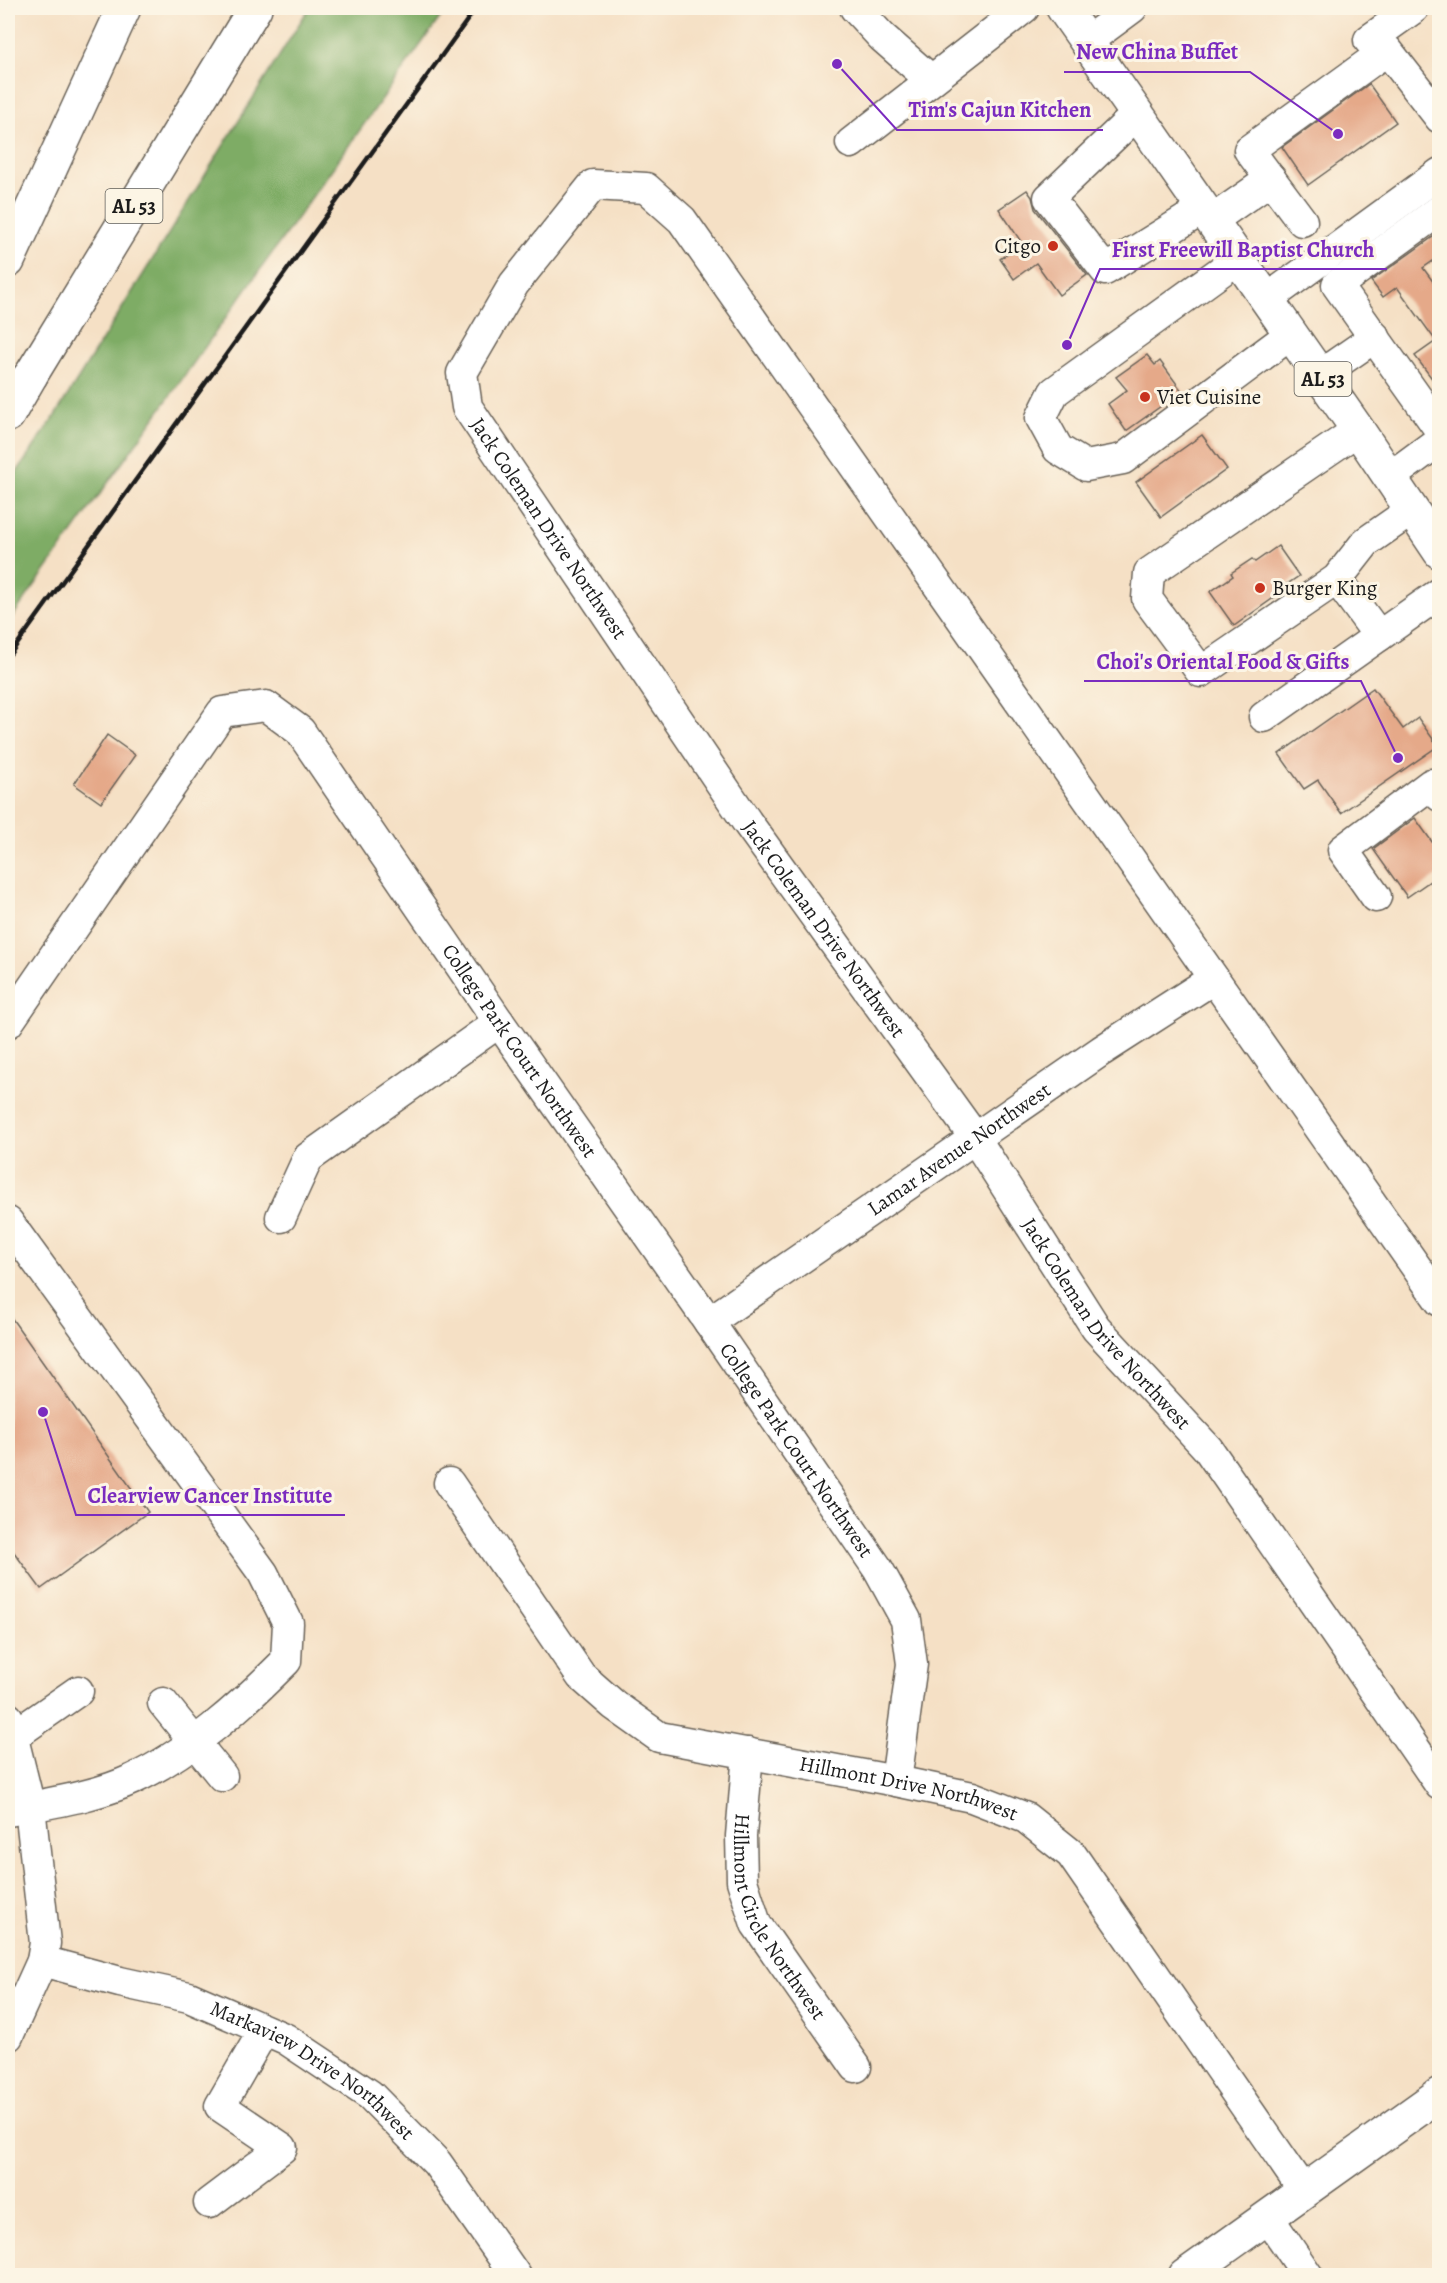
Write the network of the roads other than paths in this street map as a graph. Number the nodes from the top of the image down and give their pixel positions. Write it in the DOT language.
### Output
graph roads {
  1 [pos="123,8"];
  2 [pos="255,8"];
  3 [pos="855,8"];
  4 [pos="1024,8"];
  5 [pos="1063,8"];
  6 [pos="1132,8"];
  7 [pos="1414,8"];
  8 [pos="1369,40"];
  9 [pos="1086,42"];
  10 [pos="931,80"];
  11 [pos="1136,115"];
  12 [pos="1440,118"];
  13 [pos="851,143"];
  14 [pos="1440,173"];
  15 [pos="1271,179"];
  16 [pos="1440,210"];
  17 [pos="1207,215"];
  18 [pos="1302,221"];
  19 [pos="1238,259"];
  20 [pos="8,261"];
  21 [pos="1266,300"];
  22 [pos="1291,334"];
  23 [pos="1375,336"];
  24 [pos="31,375"];
  25 [pos="1320,375"];
  26 [pos="8,401"];
  27 [pos="8,415"];
  28 [pos="1358,430"];
  29 [pos="1440,430"];
  30 [pos="1440,440"];
  31 [pos="1390,477"];
  32 [pos="1412,510"];
  33 [pos="1440,552"];
  34 [pos="1337,579"];
  35 [pos="1440,593"];
  36 [pos="1379,636"];
  37 [pos="1264,717"];
  38 [pos="1437,786"];
  39 [pos="1376,897"];
  40 [pos="1213,978"];
  41 [pos="499,1022"];
  42 [pos="8,1023"];
  43 [pos="975,1138"];
  44 [pos="281,1217"];
  45 [pos="8,1222"];
  46 [pos="1440,1301"];
  47 [pos="709,1322"];
  48 [pos="449,1483"];
  49 [pos="78,1691"];
  50 [pos="164,1703"];
  51 [pos="10,1727"];
  52 [pos="195,1741"];
  53 [pos="748,1753"];
  54 [pos="222,1776"];
  55 [pos="896,1781"];
  56 [pos="1440,1785"];
  57 [pos="19,1809"];
  58 [pos="42,1961"];
  59 [pos="264,2030"];
  60 [pos="8,2036"];
  61 [pos="856,2067"];
  62 [pos="1440,2094"];
  63 [pos="1304,2191"];
  64 [pos="209,2203"];
  65 [pos="1268,2217"];
  66 [pos="516,2276"];
  67 [pos="1185,2276"];
  68 [pos="1308,2276"];
  1 -- 20 [label="main road"];
  2 -- 24 [label="main road, AL 53"];
  3 -- 10 [label="street"];
  4 -- 10 [label="street"];
  5 -- 9 [label="main road, AL 53"];
  6 -- 9 [label="street"];
  7 -- 8 [label="street"];
  9 -- 11 [label="main road, AL 53"];
  10 -- 13 [label="street"];
  11 -- 17 [label="main road, AL 53"];
  11 -- 17 [label="street"];
  12 -- 15 [label="street"];
  14 -- 21 [label="street"];
  15 -- 17 [label="street"];
  15 -- 18 [label="street"];
  16 -- 23 [label="street"];
  17 -- 19 [label="main road, AL 53"];
  19 -- 21 [label="main road, AL 53"];
  19 -- 22 [label="street"];
  21 -- 22 [label="main road, AL 53"];
  22 -- 25 [label="main road, AL 53"];
  23 -- 25 [label="street"];
  23 -- 29 [label="street"];
  24 -- 26 [label="main road, AL 53"];
  24 -- 27 [label="main road"];
  25 -- 28 [label="main road, AL 53"];
  28 -- 31 [label="main road, AL 53"];
  28 -- 34 [label="street"];
  30 -- 31 [label="street"];
  31 -- 32 [label="main road, AL 53"];
  32 -- 33 [label="main road, AL 53"];
  32 -- 34 [label="street"];
  34 -- 36 [label="street"];
  35 -- 36 [label="street"];
  36 -- 37 [label="street"];
  38 -- 39 [label="street"];
  40 -- 43 [label="street, Lamar Avenue Northwest"];
  40 -- 43 [label="street, Jack Coleman Drive Northwest"];
  40 -- 46 [label="street, Jack Coleman Drive Northwest"];
  41 -- 42 [label="street, College Park Court Northwest"];
  41 -- 44 [label="street"];
  41 -- 47 [label="street, College Park Court Northwest"];
  43 -- 47 [label="street, Lamar Avenue Northwest"];
  43 -- 56 [label="street, Jack Coleman Drive Northwest"];
  45 -- 52 [label="street"];
  47 -- 55 [label="street, College Park Court Northwest"];
  48 -- 53 [label="street, Hillmont Drive Northwest"];
  49 -- 51 [label="street"];
  50 -- 52 [label="street"];
  51 -- 57 [label="street"];
  52 -- 54 [label="street"];
  52 -- 57 [label="street"];
  53 -- 55 [label="street, Hillmont Drive Northwest"];
  53 -- 61 [label="street, Hillmont Circle Northwest"];
  55 -- 63 [label="street, Hillmont Drive Northwest"];
  57 -- 58 [label="street"];
  58 -- 59 [label="street, Markaview Drive Northwest"];
  58 -- 60 [label="street"];
  59 -- 64 [label="street"];
  59 -- 66 [label="street, Markaview Drive Northwest"];
  62 -- 63 [label="main road"];
  63 -- 65 [label="main road"];
  65 -- 67 [label="main road"];
  65 -- 68 [label="street"];
}
